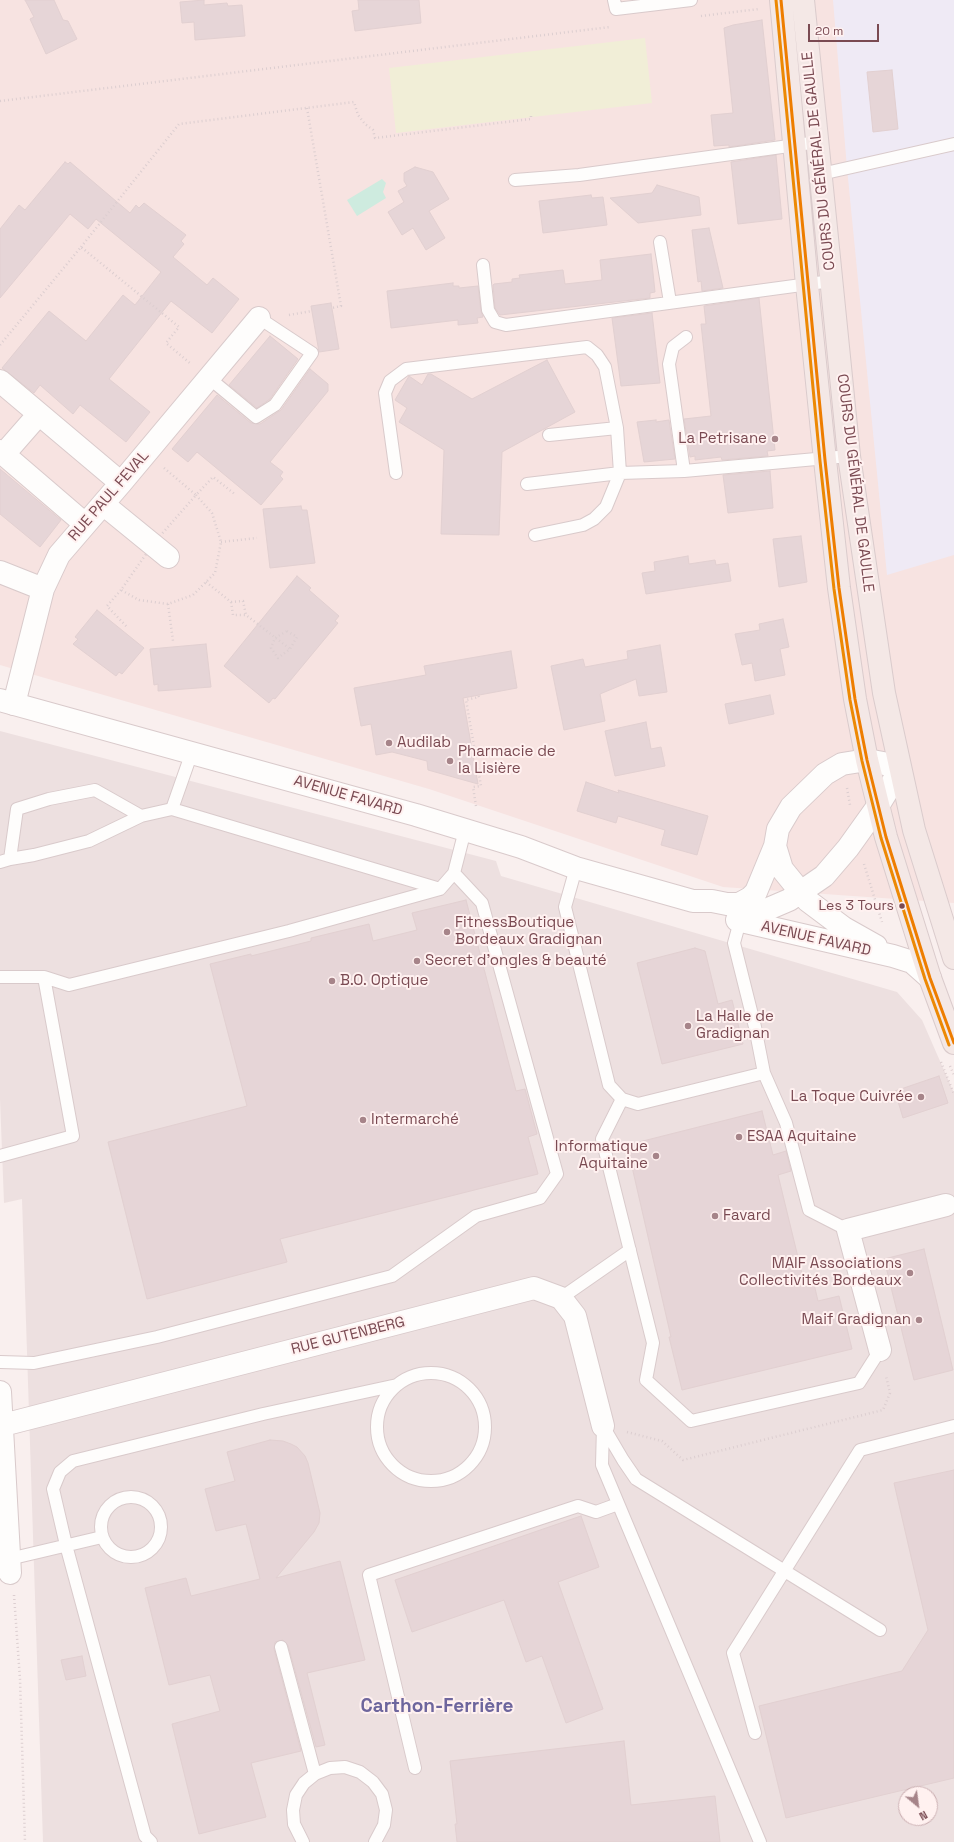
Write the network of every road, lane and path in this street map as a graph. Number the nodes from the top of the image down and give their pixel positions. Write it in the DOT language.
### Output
graph roads {
  1 [pos="614,0"];
  2 [pos="691,0"];
  3 [pos="803,0"];
  4 [pos="781,3"];
  5 [pos="696,16"];
  6 [pos="617,26"];
  7 [pos="0,100"];
  8 [pos="307,108"];
  9 [pos="531,116"];
  10 [pos="818,142"];
  11 [pos="954,144"];
  12 [pos="793,145"];
  13 [pos="821,174"];
  14 [pos="515,180"];
  15 [pos="660,242"];
  16 [pos="82,247"];
  17 [pos="483,265"];
  18 [pos="831,281"];
  19 [pos="807,285"];
  20 [pos="670,302"];
  21 [pos="332,308"];
  22 [pos="259,318"];
  23 [pos="686,337"];
  24 [pos="0,345"];
  25 [pos="839,359"];
  26 [pos="814,361"];
  27 [pos="209,378"];
  28 [pos="0,381"];
  29 [pos="39,414"];
  30 [pos="617,428"];
  31 [pos="549,435"];
  32 [pos="2,452"];
  33 [pos="146,453"];
  34 [pos="850,456"];
  35 [pos="825,460"];
  36 [pos="684,471"];
  37 [pos="396,473"];
  38 [pos="620,473"];
  39 [pos="121,483"];
  40 [pos="527,484"];
  41 [pos="236,495"];
  42 [pos="103,504"];
  43 [pos="85,524"];
  44 [pos="535,535"];
  45 [pos="257,538"];
  46 [pos="221,542"];
  47 [pos="168,557"];
  48 [pos="0,572"];
  49 [pos="206,582"];
  50 [pos="43,589"];
  51 [pos="121,590"];
  52 [pos="231,602"];
  53 [pos="168,604"];
  54 [pos="246,615"];
  55 [pos="127,627"];
  56 [pos="275,638"];
  57 [pos="173,641"];
  58 [pos="290,649"];
  59 [pos="478,695"];
  60 [pos="7,702"];
  61 [pos="192,752"];
  62 [pos="867,760"];
  63 [pos="900,770"];
  64 [pos="476,806"];
  65 [pos="878,806"];
  66 [pos="172,810"];
  67 [pos="141,816"];
  68 [pos="465,830"];
  69 [pos="775,846"];
  70 [pos="5,860"];
  71 [pos="576,868"];
  72 [pos="454,873"];
  73 [pos="440,889"];
  74 [pos="800,893"];
  75 [pos="693,901"];
  76 [pos="740,921"];
  77 [pos="893,956"];
  78 [pos="954,958"];
  79 [pos="44,976"];
  80 [pos="0,977"];
  81 [pos="930,978"];
  82 [pos="954,1043"];
  83 [pos="764,1073"];
  84 [pos="622,1098"];
  85 [pos="0,1156"];
  86 [pos="950,1204"];
  87 [pos="848,1230"];
  88 [pos="630,1250"];
  89 [pos="561,1298"];
  90 [pos="880,1350"];
  91 [pos="0,1362"];
  92 [pos="397,1385"];
  93 [pos="0,1392"];
  94 [pos="3,1425"];
  95 [pos="603,1426"];
  96 [pos="954,1426"];
  97 [pos="618,1504"];
  98 [pos="102,1537"];
  99 [pos="66,1545"];
  100 [pos="10,1566"];
  101 [pos="784,1571"];
  102 [pos="880,1630"];
  103 [pos="280,1647"];
  104 [pos="755,1733"];
  105 [pos="415,1768"];
  106 [pos="315,1774"];
  107 [pos="25,1842"];
  108 [pos="152,1842"];
  109 [pos="303,1842"];
  110 [pos="375,1842"];
  111 [pos="760,1842"];
  1 -- 2 [label="lane"];
  3 -- 10 [label="main road, COURS DU GÉNÉRAL DE GAULLE"];
  4 -- 5 [label="path"];
  4 -- 12 [label="main road, COURS DU GÉNÉRAL DE GAULLE"];
  6 -- 7 [label="path"];
  8 -- 9 [label="path"];
  8 -- 16 [label="path"];
  8 -- 21 [label="path"];
  10 -- 12 [label="lane"];
  10 -- 13 [label="main road, COURS DU GÉNÉRAL DE GAULLE"];
  11 -- 13 [label="lane"];
  12 -- 14 [label="lane"];
  12 -- 19 [label="main road, COURS DU GÉNÉRAL DE GAULLE"];
  13 -- 18 [label="main road, COURS DU GÉNÉRAL DE GAULLE"];
  15 -- 20 [label="lane"];
  16 -- 24 [label="path"];
  16 -- 27 [label="path"];
  17 -- 20 [label="lane"];
  18 -- 19 [label="lane"];
  18 -- 25 [label="main road, COURS DU GÉNÉRAL DE GAULLE"];
  19 -- 20 [label="lane"];
  19 -- 26 [label="main road, COURS DU GÉNÉRAL DE GAULLE"];
  22 -- 27 [label="street, RUE PAUL FEVAL"];
  22 -- 27 [label="lane"];
  23 -- 36 [label="lane"];
  25 -- 26 [label="main road"];
  25 -- 34 [label="main road, COURS DU GÉNÉRAL DE GAULLE"];
  26 -- 35 [label="main road, COURS DU GÉNÉRAL DE GAULLE"];
  27 -- 33 [label="street, RUE PAUL FEVAL"];
  28 -- 29 [label="street"];
  29 -- 32 [label="street"];
  29 -- 39 [label="street"];
  30 -- 31 [label="lane"];
  30 -- 37 [label="lane"];
  30 -- 38 [label="lane"];
  32 -- 43 [label="street"];
  33 -- 39 [label="street, RUE PAUL FEVAL"];
  33 -- 41 [label="path"];
  34 -- 35 [label="lane"];
  34 -- 63 [label="main road, COURS DU GÉNÉRAL DE GAULLE"];
  35 -- 36 [label="lane"];
  35 -- 62 [label="main road, COURS DU GÉNÉRAL DE GAULLE"];
  36 -- 38 [label="lane"];
  38 -- 40 [label="lane"];
  38 -- 44 [label="lane"];
  39 -- 42 [label="street, RUE PAUL FEVAL"];
  42 -- 43 [label="street, RUE PAUL FEVAL"];
  42 -- 47 [label="street"];
  43 -- 50 [label="street, RUE PAUL FEVAL"];
  45 -- 46 [label="path"];
  48 -- 50 [label="street"];
  49 -- 52 [label="path"];
  50 -- 60 [label="street, RUE PAUL FEVAL"];
  51 -- 55 [label="path"];
  52 -- 54 [label="path"];
  52 -- 54 [label="path"];
  53 -- 57 [label="path"];
  54 -- 56 [label="path"];
  56 -- 58 [label="path"];
  56 -- 58 [label="path"];
  56 -- 58 [label="path"];
  59 -- 64 [label="path"];
  60 -- 61 [label="street, AVENUE FAVARD"];
  61 -- 66 [label="lane"];
  61 -- 68 [label="street, AVENUE FAVARD"];
  62 -- 63 [label="street, AVENUE FAVARD"];
  62 -- 65 [label="main road, COURS DU GÉNÉRAL DE GAULLE"];
  62 -- 69 [label="street, AVENUE FAVARD"];
  63 -- 65 [label="street, AVENUE FAVARD"];
  63 -- 78 [label="main road, COURS DU GÉNÉRAL DE GAULLE"];
  65 -- 74 [label="street, AVENUE FAVARD"];
  65 -- 81 [label="main road, COURS DU GÉNÉRAL DE GAULLE"];
  66 -- 67 [label="lane"];
  66 -- 73 [label="lane"];
  67 -- 70 [label="lane"];
  67 -- 70 [label="lane"];
  68 -- 71 [label="street, AVENUE FAVARD"];
  68 -- 72 [label="lane"];
  69 -- 74 [label="street, AVENUE FAVARD"];
  69 -- 75 [label="street, AVENUE FAVARD"];
  71 -- 75 [label="street, AVENUE FAVARD"];
  71 -- 84 [label="lane"];
  72 -- 73 [label="lane"];
  72 -- 91 [label="lane"];
  73 -- 79 [label="lane"];
  74 -- 76 [label="street, AVENUE FAVARD"];
  74 -- 77 [label="street, AVENUE FAVARD"];
  75 -- 76 [label="street, AVENUE FAVARD"];
  76 -- 77 [label="street, AVENUE FAVARD"];
  76 -- 83 [label="lane"];
  77 -- 81 [label="street, AVENUE FAVARD"];
  79 -- 80 [label="lane"];
  79 -- 85 [label="lane"];
  81 -- 82 [label="main road, COURS DU GÉNÉRAL DE GAULLE"];
  83 -- 84 [label="lane"];
  83 -- 87 [label="lane"];
  84 -- 88 [label="lane"];
  86 -- 87 [label="street"];
  87 -- 90 [label="street"];
  88 -- 89 [label="lane"];
  88 -- 90 [label="lane"];
  89 -- 94 [label="street, RUE GUTENBERG"];
  89 -- 95 [label="street"];
  90 -- 95 [label="path"];
  92 -- 92 [label="lane"];
  92 -- 99 [label="lane"];
  93 -- 94 [label="street"];
  94 -- 100 [label="street"];
  95 -- 97 [label="lane"];
  95 -- 101 [label="lane"];
  96 -- 101 [label="lane"];
  97 -- 105 [label="lane"];
  97 -- 111 [label="lane"];
  98 -- 98 [label="lane"];
  98 -- 99 [label="lane"];
  99 -- 100 [label="lane"];
  99 -- 108 [label="lane"];
  100 -- 107 [label="path"];
  101 -- 102 [label="lane"];
  101 -- 104 [label="lane"];
  103 -- 106 [label="lane"];
  106 -- 109 [label="lane"];
  106 -- 110 [label="lane"];
}
